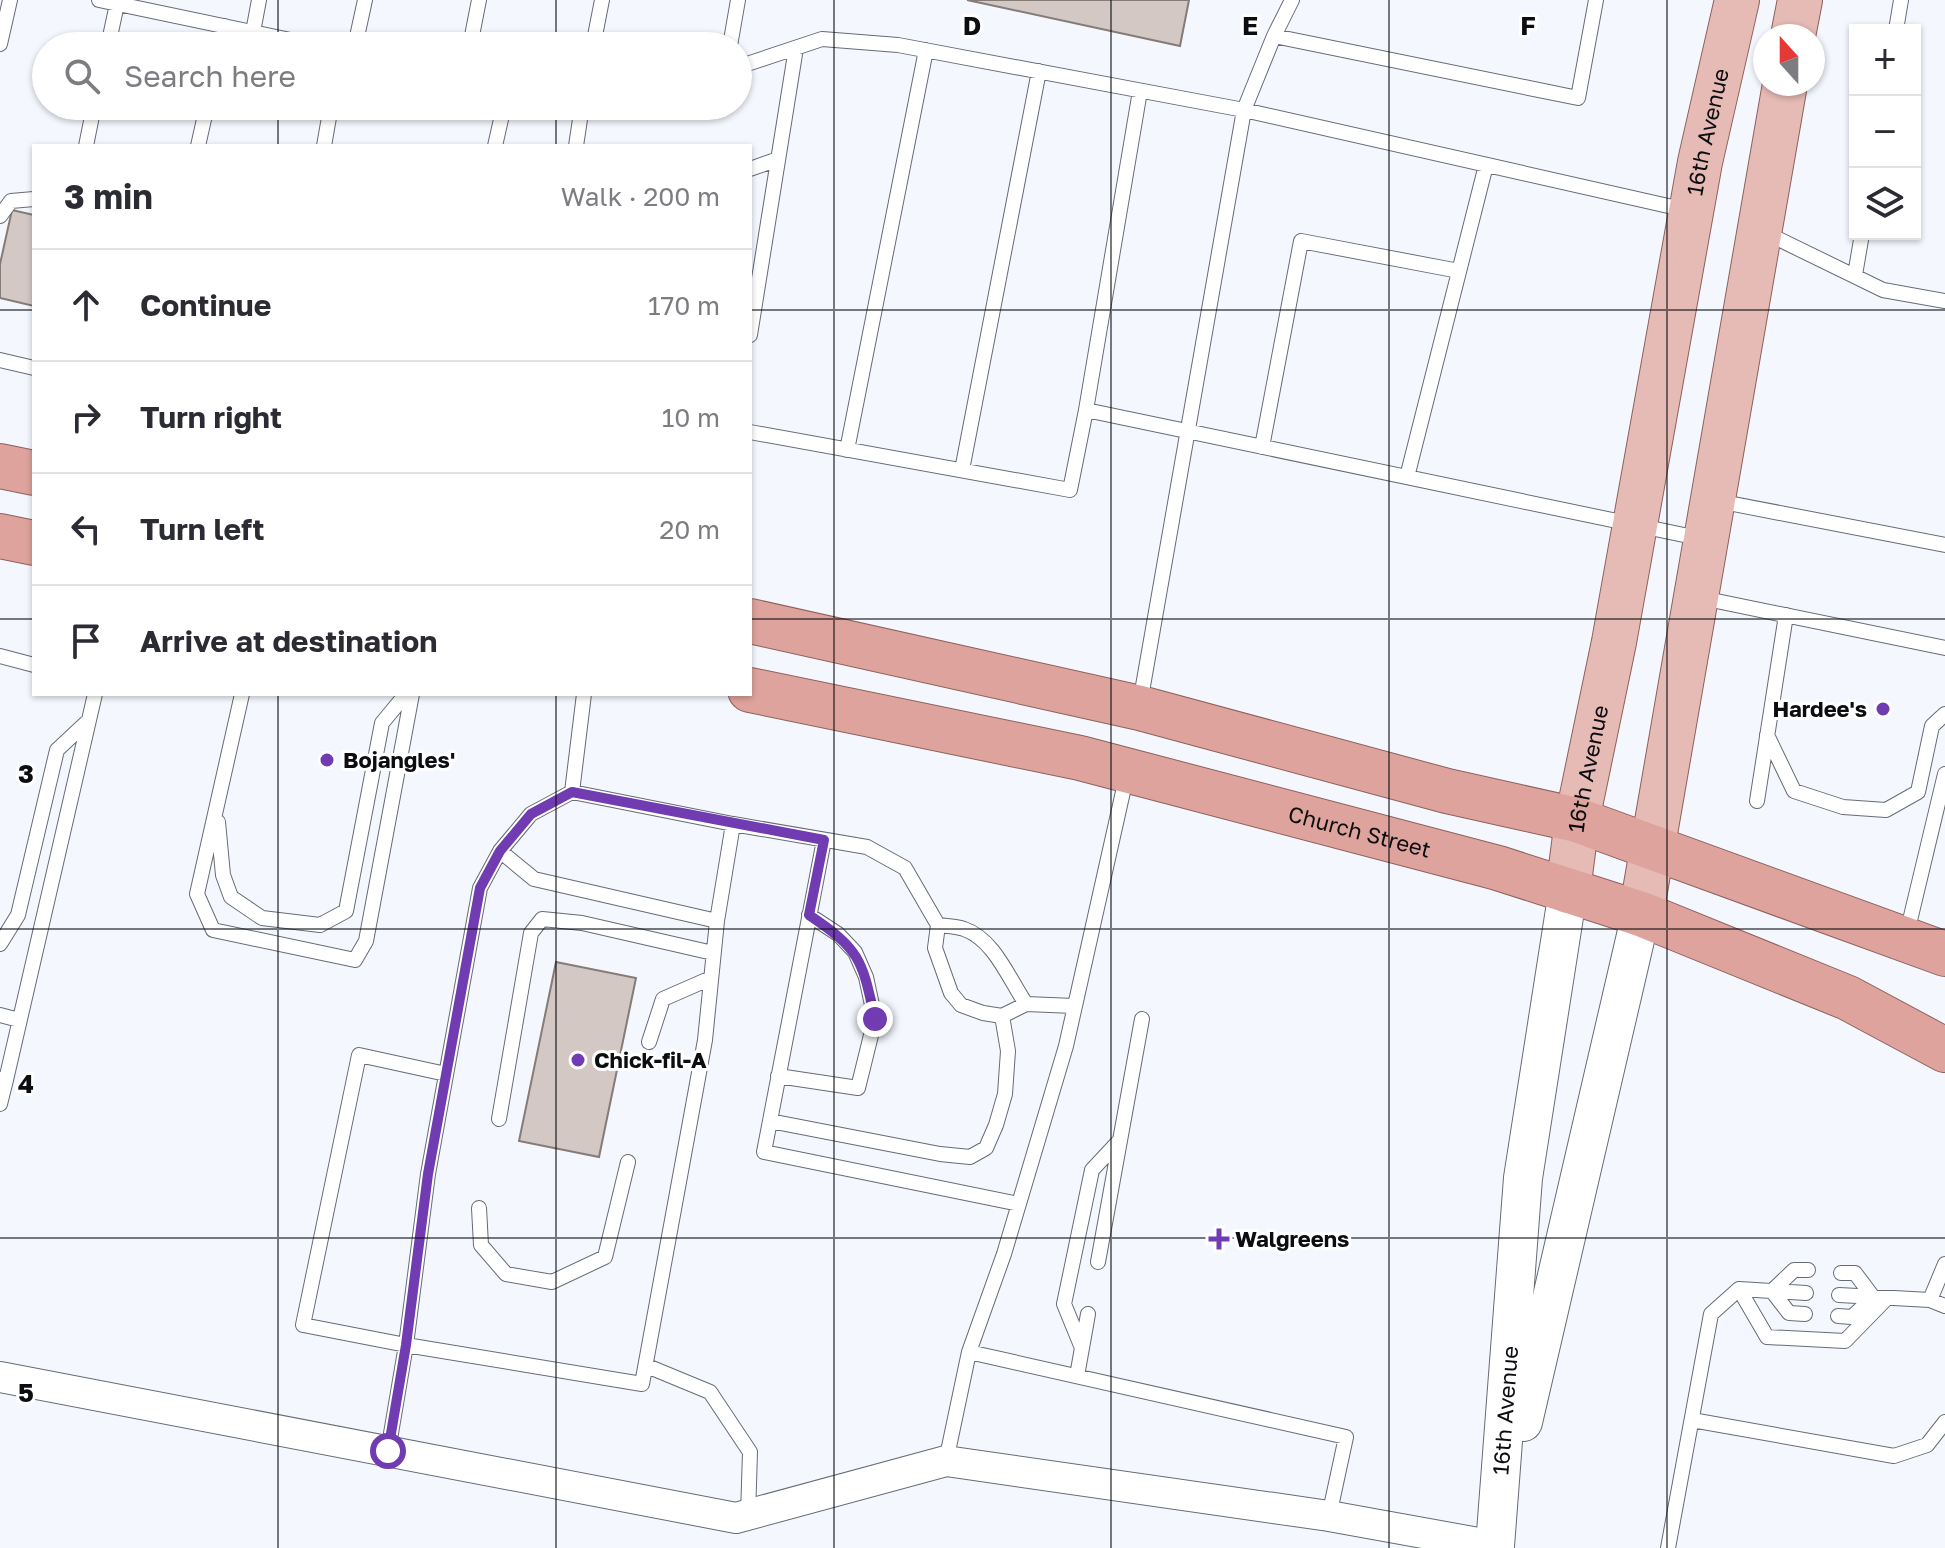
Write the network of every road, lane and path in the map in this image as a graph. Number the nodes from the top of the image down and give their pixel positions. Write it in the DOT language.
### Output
graph roads {
  1 [pos="10,0"];
  2 [pos="259,0"];
  3 [pos="365,0"];
  4 [pos="479,0"];
  5 [pos="602,0"];
  6 [pos="738,0"];
  7 [pos="1292,0"];
  8 [pos="1596,0"];
  9 [pos="1737,0"];
  10 [pos="1800,0"];
  11 [pos="1901,0"];
  12 [pos="107,1"];
  13 [pos="1795,24"];
  14 [pos="1897,24"];
  15 [pos="225,26"];
  16 [pos="108,32"];
  17 [pos="224,32"];
  18 [pos="253,32"];
  19 [pos="358,32"];
  20 [pos="473,32"];
  21 [pos="596,32"];
  22 [pos="732,32"];
  23 [pos="1274,36"];
  24 [pos="0,44"];
  25 [pos="796,48"];
  26 [pos="926,50"];
  27 [pos="752,62"];
  28 [pos="1039,71"];
  29 [pos="1140,91"];
  30 [pos="1783,96"];
  31 [pos="1244,110"];
  32 [pos="91,120"];
  33 [pos="204,120"];
  34 [pos="329,120"];
  35 [pos="501,120"];
  36 [pos="580,120"];
  37 [pos="86,144"];
  38 [pos="198,144"];
  39 [pos="324,144"];
  40 [pos="495,144"];
  41 [pos="576,144"];
  42 [pos="778,159"];
  43 [pos="1486,165"];
  44 [pos="752,168"];
  45 [pos="32,199"];
  46 [pos="1691,211"];
  47 [pos="0,216"];
  48 [pos="1760,230"];
  49 [pos="1861,240"];
  50 [pos="1459,271"];
  51 [pos="1855,275"];
  52 [pos="1945,301"];
  53 [pos="752,322"];
  54 [pos="0,360"];
  55 [pos="32,368"];
  56 [pos="1086,410"];
  57 [pos="1186,431"];
  58 [pos="752,432"];
  59 [pos="1262,447"];
  60 [pos="847,450"];
  61 [pos="0,466"];
  62 [pos="962,470"];
  63 [pos="32,473"];
  64 [pos="1407,477"];
  65 [pos="1710,520"];
  66 [pos="1635,526"];
  67 [pos="0,536"];
  68 [pos="32,543"];
  69 [pos="1945,545"];
  70 [pos="1697,597"];
  71 [pos="1786,615"];
  72 [pos="752,621"];
  73 [pos="1945,648"];
  74 [pos="0,656"];
  75 [pos="32,664"];
  76 [pos="752,690"];
  77 [pos="94,696"];
  78 [pos="242,696"];
  79 [pos="407,696"];
  80 [pos="409,696"];
  81 [pos="584,696"];
  82 [pos="1140,708"];
  83 [pos="1945,714"];
  84 [pos="88,721"];
  85 [pos="1767,735"];
  86 [pos="1128,771"];
  87 [pos="1945,774"];
  88 [pos="572,792"];
  89 [pos="1757,801"];
  90 [pos="216,810"];
  91 [pos="1577,820"];
  92 [pos="733,824"];
  93 [pos="824,840"];
  94 [pos="1654,848"];
  95 [pos="500,851"];
  96 [pos="1568,891"];
  97 [pos="1641,914"];
  98 [pos="809,915"];
  99 [pos="717,921"];
  100 [pos="938,925"];
  101 [pos="1905,939"];
  102 [pos="0,944"];
  103 [pos="713,953"];
  104 [pos="1945,954"];
  105 [pos="711,978"];
  106 [pos="1026,1004"];
  107 [pos="1074,1006"];
  108 [pos="0,1015"];
  109 [pos="1002,1016"];
  110 [pos="1142,1019"];
  111 [pos="19,1020"];
  112 [pos="649,1042"];
  113 [pos="1945,1050"];
  114 [pos="446,1074"];
  115 [pos="778,1076"];
  116 [pos="3,1079"];
  117 [pos="0,1104"];
  118 [pos="499,1119"];
  119 [pos="770,1121"];
  120 [pos="1120,1140"];
  121 [pos="628,1162"];
  122 [pos="1019,1204"];
  123 [pos="479,1208"];
  124 [pos="1098,1262"];
  125 [pos="1945,1264"];
  126 [pos="1808,1270"];
  127 [pos="1841,1273"];
  128 [pos="1739,1289"];
  129 [pos="1772,1291"];
  130 [pos="1806,1293"];
  131 [pos="1839,1295"];
  132 [pos="1880,1297"];
  133 [pos="1930,1300"];
  134 [pos="1945,1306"];
  135 [pos="1088,1314"];
  136 [pos="1805,1314"];
  137 [pos="1838,1316"];
  138 [pos="406,1345"];
  139 [pos="1082,1348"];
  140 [pos="969,1352"];
  141 [pos="647,1366"];
  142 [pos="1077,1376"];
  143 [pos="0,1377"];
  144 [pos="1692,1420"];
  145 [pos="1945,1422"];
  146 [pos="388,1451"];
  147 [pos="946,1461"];
  148 [pos="748,1515"];
  149 [pos="1329,1516"];
  150 [pos="1498,1547"];
  151 [pos="1668,1548"];
  1 -- 24 [label="lane"];
  2 -- 18 [label="lane"];
  3 -- 19 [label="lane"];
  4 -- 20 [label="lane"];
  5 -- 21 [label="lane"];
  6 -- 22 [label="lane"];
  7 -- 23 [label="lane"];
  8 -- 23 [label="lane"];
  9 -- 46 [label="main road, 16th Avenue"];
  10 -- 13 [label="main road"];
  11 -- 14 [label="lane"];
  12 -- 15 [label="lane"];
  12 -- 16 [label="lane"];
  15 -- 17 [label="lane"];
  15 -- 18 [label="lane"];
  23 -- 31 [label="lane"];
  25 -- 26 [label="lane"];
  25 -- 27 [label="lane"];
  25 -- 42 [label="lane"];
  26 -- 28 [label="lane"];
  26 -- 60 [label="lane"];
  28 -- 29 [label="lane"];
  28 -- 62 [label="lane"];
  29 -- 31 [label="lane"];
  29 -- 56 [label="lane"];
  30 -- 48 [label="main road, 16th Avenue"];
  31 -- 43 [label="lane"];
  31 -- 57 [label="lane"];
  32 -- 37 [label="lane"];
  33 -- 38 [label="lane"];
  34 -- 39 [label="lane"];
  35 -- 40 [label="lane"];
  36 -- 41 [label="lane"];
  42 -- 44 [label="lane"];
  42 -- 53 [label="lane"];
  43 -- 46 [label="lane"];
  43 -- 50 [label="lane"];
  45 -- 47 [label="lane"];
  46 -- 66 [label="main road, 16th Avenue"];
  48 -- 51 [label="lane"];
  48 -- 65 [label="main road, 16th Avenue"];
  49 -- 51 [label="lane"];
  50 -- 59 [label="lane"];
  50 -- 64 [label="lane"];
  51 -- 52 [label="lane"];
  54 -- 55 [label="lane"];
  56 -- 57 [label="lane"];
  56 -- 62 [label="lane"];
  57 -- 59 [label="lane"];
  57 -- 82 [label="lane"];
  58 -- 60 [label="lane"];
  59 -- 64 [label="lane"];
  60 -- 62 [label="lane"];
  61 -- 63 [label="highway"];
  64 -- 66 [label="lane"];
  65 -- 66 [label="lane"];
  65 -- 69 [label="lane"];
  65 -- 70 [label="main road, 16th Avenue"];
  66 -- 91 [label="main road, 16th Avenue"];
  67 -- 68 [label="highway"];
  70 -- 71 [label="lane"];
  70 -- 94 [label="main road, 16th Avenue"];
  71 -- 73 [label="lane"];
  71 -- 85 [label="lane"];
  72 -- 82 [label="highway"];
  74 -- 75 [label="lane"];
  76 -- 86 [label="highway, Church Street"];
  77 -- 84 [label="lane"];
  78 -- 90 [label="lane"];
  79 -- 90 [label="lane"];
  80 -- 90 [label="lane"];
  81 -- 88 [label="lane"];
  82 -- 91 [label="highway"];
  83 -- 85 [label="lane"];
  84 -- 102 [label="lane"];
  84 -- 111 [label="lane"];
  85 -- 89 [label="lane"];
  86 -- 96 [label="highway, Church Street"];
  86 -- 107 [label="lane"];
  87 -- 101 [label="lane"];
  88 -- 92 [label="lane"];
  88 -- 95 [label="lane"];
  91 -- 94 [label="highway"];
  91 -- 96 [label="main road, 16th Avenue"];
  92 -- 93 [label="lane"];
  92 -- 99 [label="lane"];
  93 -- 98 [label="lane"];
  93 -- 100 [label="lane"];
  94 -- 97 [label="main road, 16th Avenue"];
  94 -- 101 [label="highway"];
  95 -- 99 [label="lane"];
  95 -- 114 [label="lane"];
  96 -- 97 [label="highway, Church Street"];
  96 -- 150 [label="street, 16th Avenue"];
  97 -- 113 [label="highway, Church Street"];
  97 -- 150 [label="street, 16th Avenue"];
  98 -- 115 [label="lane"];
  98 -- 115 [label="lane"];
  99 -- 103 [label="lane"];
  100 -- 106 [label="lane"];
  100 -- 109 [label="lane"];
  101 -- 104 [label="highway"];
  103 -- 105 [label="lane"];
  103 -- 118 [label="lane"];
  105 -- 112 [label="lane"];
  105 -- 141 [label="lane"];
  106 -- 107 [label="lane"];
  106 -- 109 [label="lane"];
  107 -- 122 [label="lane"];
  108 -- 111 [label="lane"];
  109 -- 119 [label="lane"];
  110 -- 120 [label="lane"];
  111 -- 116 [label="lane"];
  114 -- 138 [label="lane"];
  114 -- 138 [label="lane"];
  115 -- 119 [label="lane"];
  116 -- 117 [label="lane"];
  119 -- 122 [label="lane"];
  120 -- 124 [label="lane"];
  120 -- 139 [label="lane"];
  121 -- 123 [label="lane"];
  122 -- 140 [label="lane"];
  125 -- 133 [label="lane"];
  126 -- 129 [label="lane"];
  127 -- 132 [label="lane"];
  128 -- 129 [label="lane"];
  128 -- 132 [label="lane"];
  128 -- 144 [label="lane"];
  129 -- 130 [label="lane"];
  129 -- 136 [label="lane"];
  131 -- 132 [label="lane"];
  132 -- 133 [label="lane"];
  132 -- 137 [label="lane"];
  133 -- 134 [label="lane"];
  135 -- 139 [label="lane"];
  138 -- 141 [label="lane"];
  138 -- 146 [label="lane"];
  139 -- 142 [label="lane"];
  140 -- 142 [label="lane"];
  140 -- 147 [label="lane"];
  141 -- 148 [label="lane"];
  142 -- 149 [label="lane"];
  143 -- 146 [label="street"];
  144 -- 145 [label="lane"];
  144 -- 151 [label="lane"];
  146 -- 148 [label="street"];
  147 -- 148 [label="street"];
  147 -- 149 [label="street"];
  149 -- 150 [label="street"];
}
